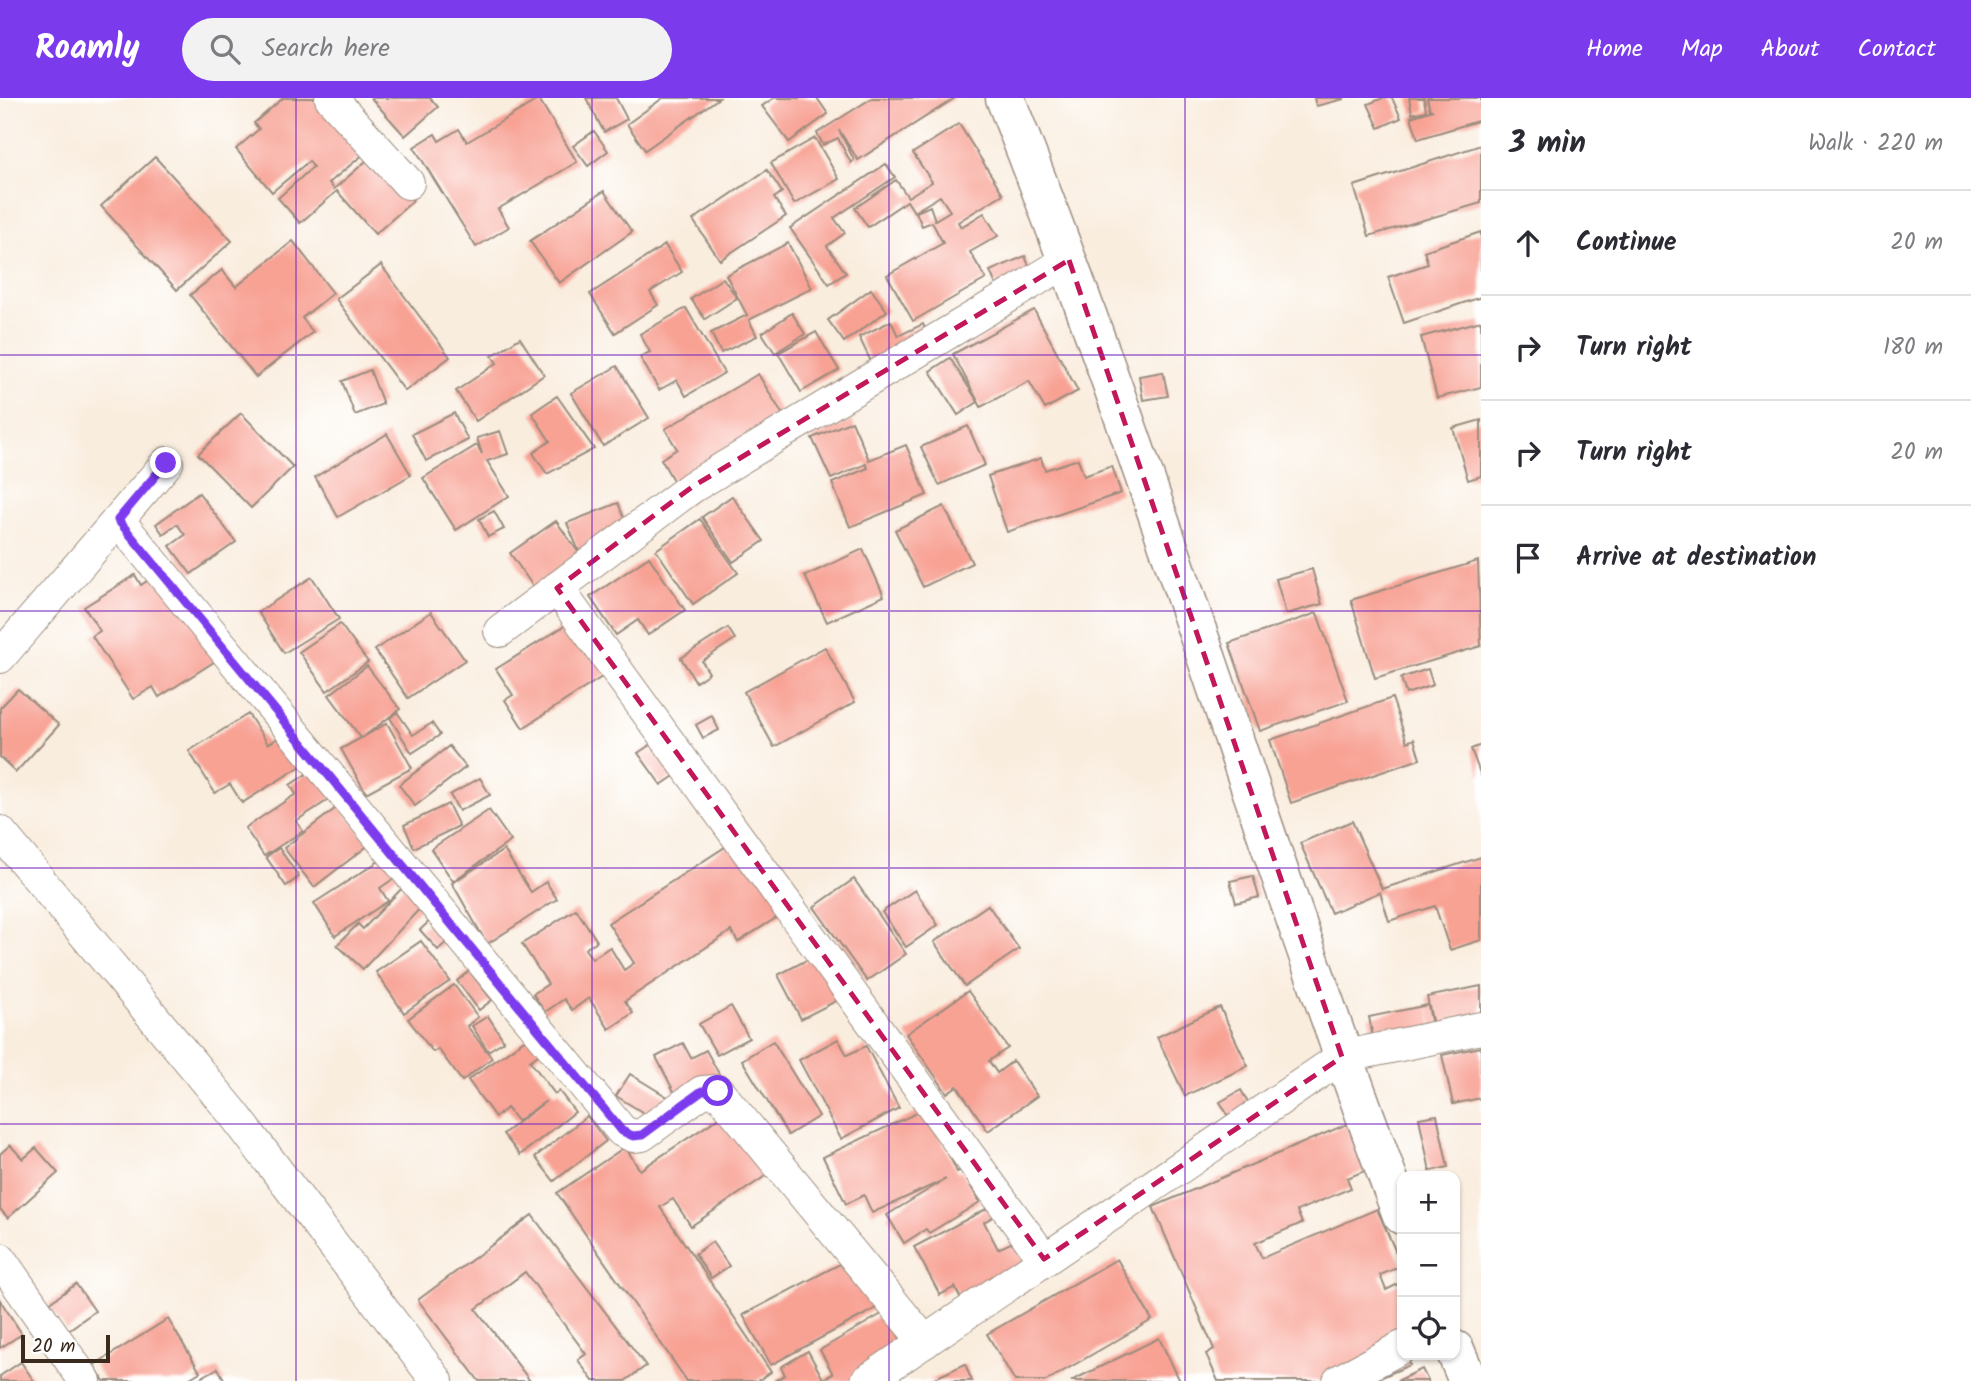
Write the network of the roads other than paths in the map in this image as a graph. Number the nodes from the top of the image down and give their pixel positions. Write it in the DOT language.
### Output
graph roads {
  1 [pos="331,98"];
  2 [pos="1005,98"];
  3 [pos="408,183"];
  4 [pos="1069,260"];
  5 [pos="166,463"];
  6 [pos="118,520"];
  7 [pos="556,589"];
  8 [pos="500,631"];
  9 [pos="0,657"];
  10 [pos="0,832"];
  11 [pos="1481,1028"];
  12 [pos="1342,1057"];
  13 [pos="1397,1202"];
  14 [pos="0,1259"];
  15 [pos="1044,1259"];
  16 [pos="925,1342"];
  17 [pos="1397,1350"];
  18 [pos="1459,1360"];
  19 [pos="85,1381"];
  20 [pos="437,1381"];
  21 [pos="867,1381"];
  22 [pos="1339,1381"];
  23 [pos="1468,1381"];
  1 -- 3 [label="street"];
  2 -- 4 [label="street"];
  4 -- 7 [label="street"];
  4 -- 12 [label="street"];
  5 -- 6 [label="street"];
  6 -- 9 [label="street"];
  6 -- 16 [label="street"];
  7 -- 8 [label="street"];
  7 -- 15 [label="street"];
  10 -- 20 [label="street"];
  11 -- 12 [label="street"];
  12 -- 13 [label="street"];
  12 -- 15 [label="street"];
  14 -- 19 [label="street"];
  15 -- 16 [label="street"];
  16 -- 21 [label="street"];
  17 -- 22 [label="street"];
  18 -- 23 [label="street"];
}
